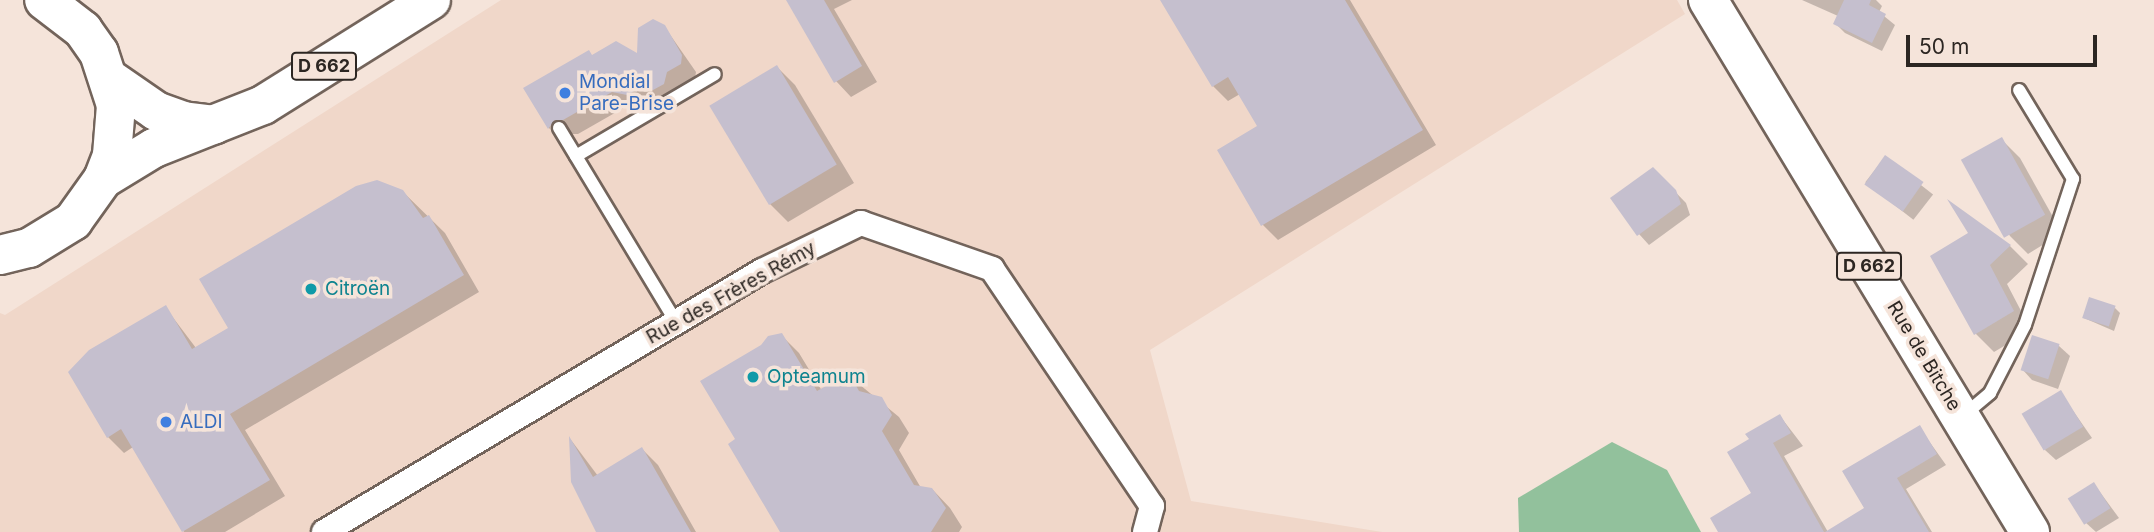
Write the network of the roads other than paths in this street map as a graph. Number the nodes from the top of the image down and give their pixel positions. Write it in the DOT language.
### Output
graph roads {
  1 [pos="431,0"];
  2 [pos="1708,0"];
  3 [pos="55,3"];
  4 [pos="715,74"];
  5 [pos="111,80"];
  6 [pos="2019,90"];
  7 [pos="214,125"];
  8 [pos="559,128"];
  9 [pos="576,156"];
  10 [pos="103,179"];
  11 [pos="0,255"];
  12 [pos="676,322"];
  13 [pos="1961,418"];
  14 [pos="324,532"];
  15 [pos="1145,532"];
  16 [pos="2030,532"];
  1 -- 7 [label="main road, D 662"];
  2 -- 13 [label="main road, Rue de Bitche / D 662"];
  3 -- 5 [label="main road"];
  4 -- 9 [label="lane"];
  5 -- 7 [label="main road"];
  5 -- 10 [label="main road"];
  6 -- 13 [label="lane"];
  7 -- 10 [label="main road, D 662"];
  8 -- 9 [label="lane"];
  9 -- 12 [label="lane"];
  10 -- 11 [label="main road"];
  12 -- 14 [label="street, Rue des Frères Rémy"];
  12 -- 15 [label="street, Rue des Frères Rémy"];
  13 -- 16 [label="main road, Rue de Bitche / D 662"];
}
